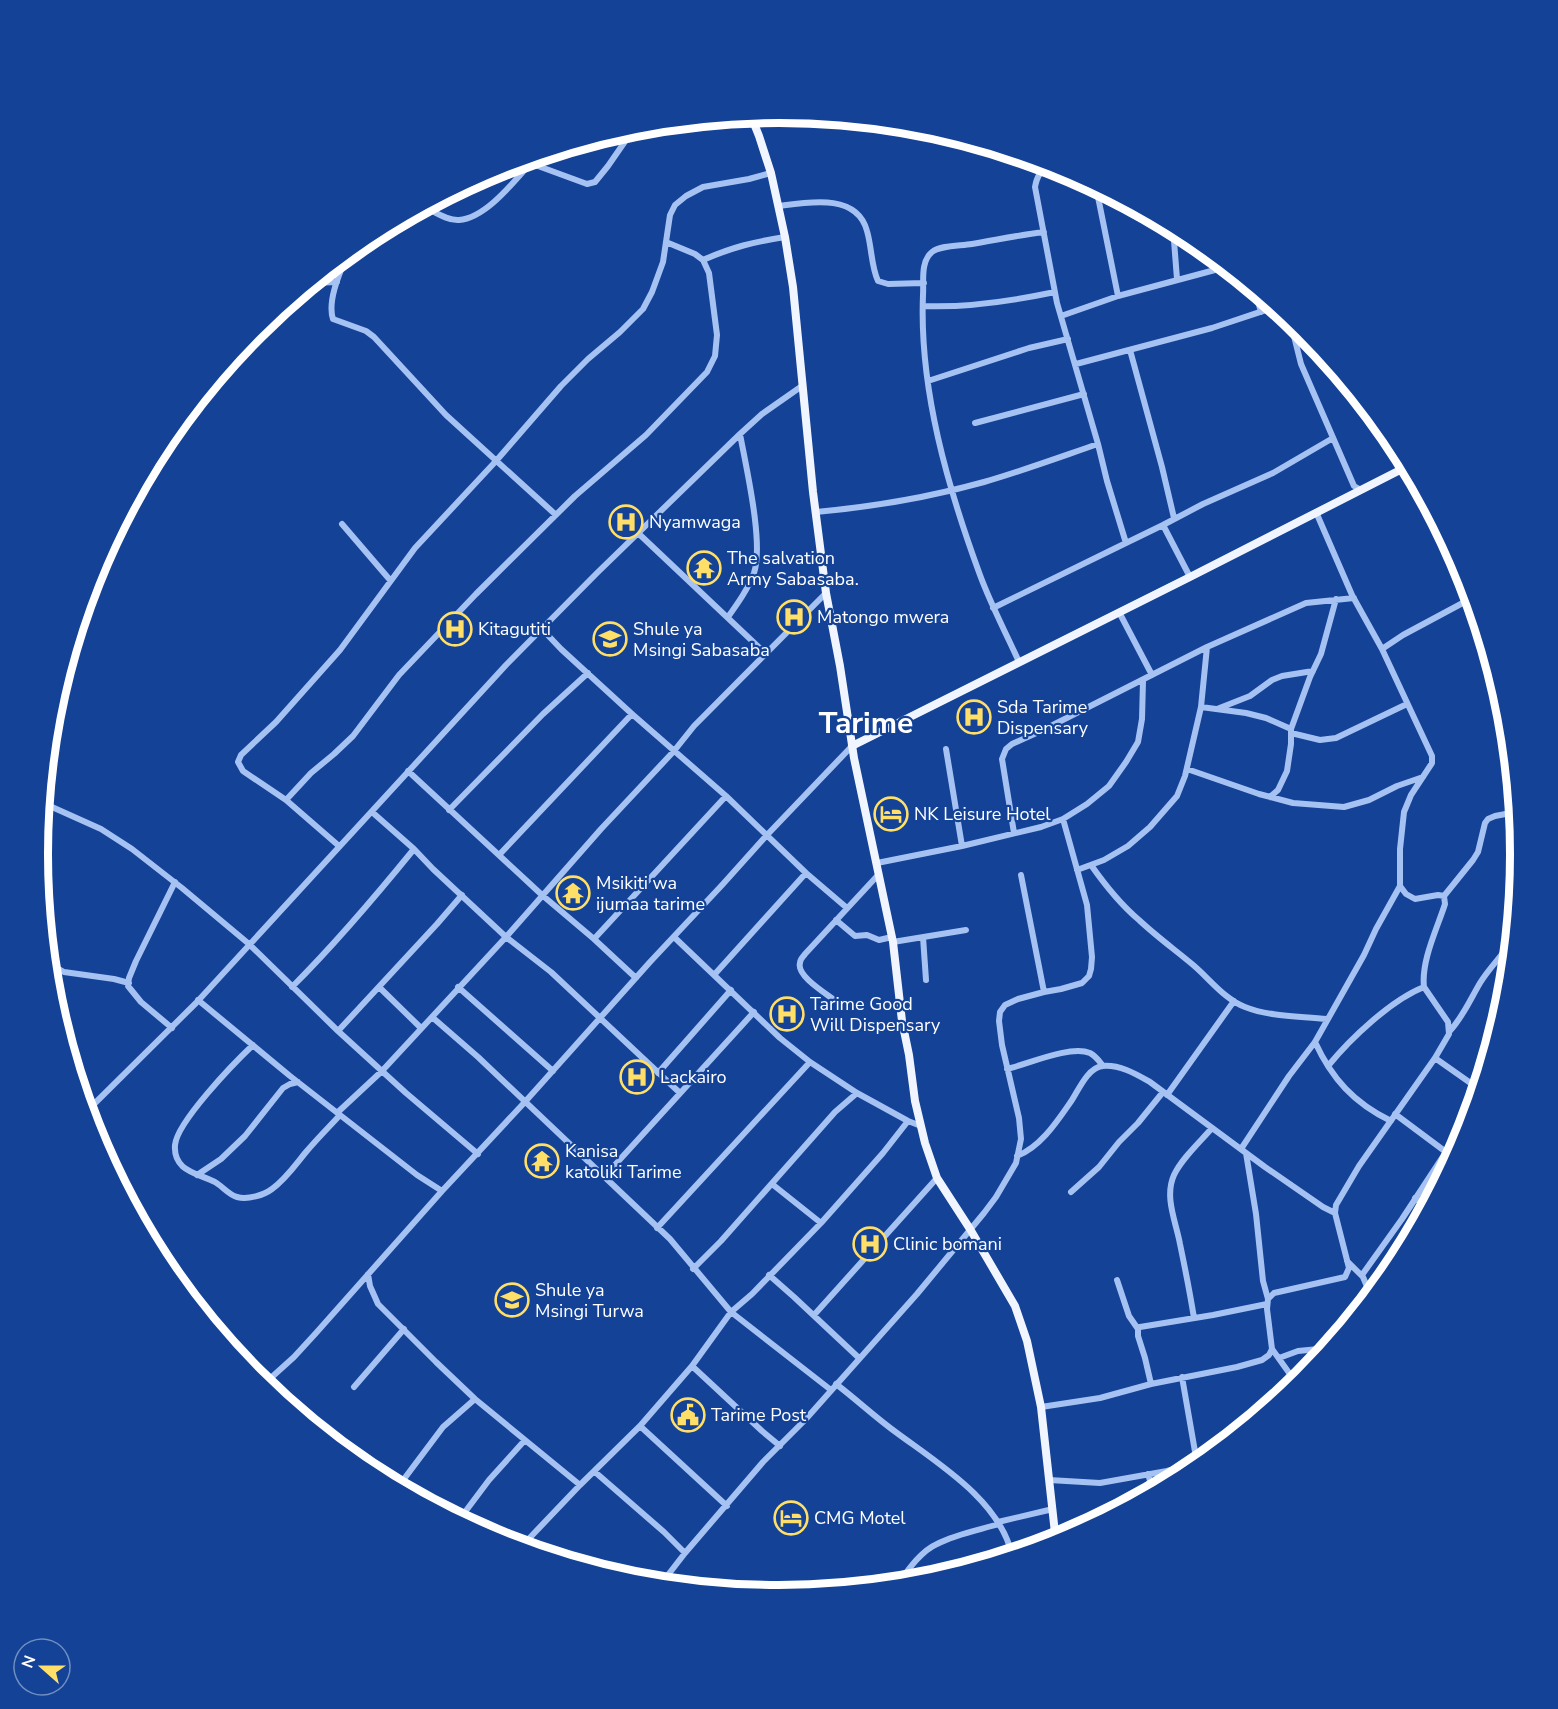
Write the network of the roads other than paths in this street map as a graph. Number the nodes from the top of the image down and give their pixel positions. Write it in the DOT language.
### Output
graph roads {
  1 [pos="754,124"];
  2 [pos="625,140"];
  3 [pos="533,166"];
  4 [pos="525,169"];
  5 [pos="1040,172"];
  6 [pos="771,173"];
  7 [pos="1098,197"];
  8 [pos="779,206"];
  9 [pos="433,211"];
  10 [pos="1044,232"];
  11 [pos="785,237"];
  12 [pos="1174,240"];
  13 [pos="666,242"];
  14 [pos="703,260"];
  15 [pos="1216,269"];
  16 [pos="341,270"];
  17 [pos="1177,279"];
  18 [pos="325,282"];
  19 [pos="337,282"];
  20 [pos="924,283"];
  21 [pos="1055,292"];
  22 [pos="1118,296"];
  23 [pos="1258,303"];
  24 [pos="923,306"];
  25 [pos="1266,310"];
  26 [pos="1261,312"];
  27 [pos="1061,316"];
  28 [pos="1294,336"];
  29 [pos="1068,339"];
  30 [pos="1130,350"];
  31 [pos="1076,364"];
  32 [pos="928,381"];
  33 [pos="802,386"];
  34 [pos="1084,394"];
  35 [pos="975,423"];
  36 [pos="740,434"];
  37 [pos="1333,438"];
  38 [pos="1098,444"];
  39 [pos="496,461"];
  40 [pos="1400,470"];
  41 [pos="952,490"];
  42 [pos="1361,490"];
  43 [pos="816,512"];
  44 [pos="1316,512"];
  45 [pos="556,515"];
  46 [pos="1174,518"];
  47 [pos="342,524"];
  48 [pos="1163,525"];
  49 [pos="638,533"];
  50 [pos="1126,543"];
  51 [pos="1190,577"];
  52 [pos="390,580"];
  53 [pos="826,593"];
  54 [pos="1354,598"];
  55 [pos="1336,599"];
  56 [pos="1464,602"];
  57 [pos="993,608"];
  58 [pos="1119,612"];
  59 [pos="728,617"];
  60 [pos="542,628"];
  61 [pos="1207,647"];
  62 [pos="1382,649"];
  63 [pos="765,653"];
  64 [pos="1019,662"];
  65 [pos="1313,671"];
  66 [pos="588,673"];
  67 [pos="1152,675"];
  68 [pos="1143,681"];
  69 [pos="1407,704"];
  70 [pos="1201,707"];
  71 [pos="1217,709"];
  72 [pos="632,714"];
  73 [pos="1291,731"];
  74 [pos="852,746"];
  75 [pos="946,749"];
  76 [pos="674,751"];
  77 [pos="1187,769"];
  78 [pos="408,771"];
  79 [pos="1423,777"];
  80 [pos="726,796"];
  81 [pos="1270,797"];
  82 [pos="286,800"];
  83 [pos="50,807"];
  84 [pos="449,810"];
  85 [pos="372,812"];
  86 [pos="1508,813"];
  87 [pos="1063,819"];
  88 [pos="1014,833"];
  89 [pos="766,835"];
  90 [pos="339,846"];
  91 [pos="962,846"];
  92 [pos="414,849"];
  93 [pos="499,855"];
  94 [pos="877,863"];
  95 [pos="1091,865"];
  96 [pos="1077,870"];
  97 [pos="806,873"];
  98 [pos="879,874"];
  99 [pos="1021,876"];
  100 [pos="175,882"];
  101 [pos="1400,885"];
  102 [pos="462,895"];
  103 [pos="542,895"];
  104 [pos="1444,896"];
  105 [pos="847,908"];
  106 [pos="836,920"];
  107 [pos="966,930"];
  108 [pos="506,937"];
  109 [pos="674,937"];
  110 [pos="923,937"];
  111 [pos="594,939"];
  112 [pos="892,940"];
  113 [pos="249,944"];
  114 [pos="1504,953"];
  115 [pos="57,968"];
  116 [pos="714,975"];
  117 [pos="636,978"];
  118 [pos="926,980"];
  119 [pos="129,983"];
  120 [pos="292,987"];
  121 [pos="379,987"];
  122 [pos="458,987"];
  123 [pos="1424,987"];
  124 [pos="730,990"];
  125 [pos="1044,992"];
  126 [pos="198,1000"];
  127 [pos="1234,1001"];
  128 [pos="837,1002"];
  129 [pos="754,1012"];
  130 [pos="432,1017"];
  131 [pos="600,1019"];
  132 [pos="1327,1019"];
  133 [pos="172,1028"];
  134 [pos="421,1028"];
  135 [pos="338,1031"];
  136 [pos="1449,1032"];
  137 [pos="1315,1042"];
  138 [pos="253,1045"];
  139 [pos="1435,1058"];
  140 [pos="810,1062"];
  141 [pos="1103,1066"];
  142 [pos="1328,1066"];
  143 [pos="1007,1069"];
  144 [pos="382,1071"];
  145 [pos="553,1071"];
  146 [pos="658,1073"];
  147 [pos="298,1082"];
  148 [pos="1472,1084"];
  149 [pos="856,1092"];
  150 [pos="680,1093"];
  151 [pos="1165,1093"];
  152 [pos="524,1103"];
  153 [pos="93,1104"];
  154 [pos="339,1113"];
  155 [pos="1393,1117"];
  156 [pos="908,1121"];
  157 [pos="921,1126"];
  158 [pos="1212,1128"];
  159 [pos="1244,1151"];
  160 [pos="1446,1152"];
  161 [pos="478,1154"];
  162 [pos="1017,1156"];
  163 [pos="197,1175"];
  164 [pos="604,1177"];
  165 [pos="937,1179"];
  166 [pos="772,1184"];
  167 [pos="442,1191"];
  168 [pos="1071,1192"];
  169 [pos="1415,1198"];
  170 [pos="1421,1203"];
  171 [pos="1335,1213"];
  172 [pos="821,1223"];
  173 [pos="657,1227"];
  174 [pos="970,1229"];
  175 [pos="1347,1261"];
  176 [pos="693,1269"];
  177 [pos="368,1274"];
  178 [pos="769,1275"];
  179 [pos="1362,1275"];
  180 [pos="1117,1280"];
  181 [pos="1368,1287"];
  182 [pos="1267,1301"];
  183 [pos="731,1312"];
  184 [pos="814,1315"];
  185 [pos="1194,1318"];
  186 [pos="404,1329"];
  187 [pos="1138,1329"];
  188 [pos="1272,1349"];
  189 [pos="1316,1350"];
  190 [pos="859,1358"];
  191 [pos="1279,1358"];
  192 [pos="692,1366"];
  193 [pos="1291,1376"];
  194 [pos="1182,1377"];
  195 [pos="270,1378"];
  196 [pos="836,1384"];
  197 [pos="1150,1384"];
  198 [pos="354,1387"];
  199 [pos="831,1390"];
  200 [pos="475,1399"];
  201 [pos="1041,1407"];
  202 [pos="640,1426"];
  203 [pos="525,1440"];
  204 [pos="780,1446"];
  205 [pos="1197,1453"];
  206 [pos="1175,1468"];
  207 [pos="595,1472"];
  208 [pos="1148,1474"];
  209 [pos="1049,1480"];
  210 [pos="402,1481"];
  211 [pos="1151,1484"];
  212 [pos="580,1485"];
  213 [pos="727,1506"];
  214 [pos="1053,1509"];
  215 [pos="464,1514"];
  216 [pos="998,1523"];
  217 [pos="1055,1531"];
  218 [pos="527,1541"];
  219 [pos="1011,1548"];
  220 [pos="685,1553"];
  221 [pos="906,1574"];
  222 [pos="667,1576"];
  1 -- 6 [label="main road"];
  2 -- 3 [label="street"];
  4 -- 9 [label="street"];
  5 -- 10 [label="street"];
  6 -- 8 [label="main road"];
  6 -- 13 [label="street"];
  7 -- 22 [label="street"];
  8 -- 11 [label="main road"];
  8 -- 20 [label="street"];
  10 -- 20 [label="street"];
  10 -- 21 [label="street"];
  11 -- 14 [label="street"];
  11 -- 33 [label="main road"];
  12 -- 17 [label="street"];
  13 -- 14 [label="street"];
  13 -- 39 [label="street"];
  14 -- 45 [label="street"];
  15 -- 17 [label="street"];
  16 -- 19 [label="street"];
  17 -- 22 [label="street"];
  18 -- 19 [label="street"];
  19 -- 39 [label="street"];
  20 -- 24 [label="street"];
  21 -- 24 [label="street"];
  21 -- 27 [label="street"];
  22 -- 27 [label="street"];
  23 -- 26 [label="street"];
  24 -- 32 [label="street"];
  25 -- 26 [label="street"];
  26 -- 30 [label="street"];
  27 -- 29 [label="street"];
  28 -- 37 [label="street"];
  29 -- 31 [label="street"];
  29 -- 32 [label="street"];
  30 -- 31 [label="street"];
  30 -- 46 [label="street"];
  31 -- 34 [label="street"];
  32 -- 41 [label="street"];
  33 -- 36 [label="street"];
  33 -- 43 [label="main road"];
  34 -- 35 [label="street"];
  34 -- 38 [label="street"];
  36 -- 49 [label="street"];
  36 -- 59 [label="street"];
  37 -- 42 [label="street"];
  37 -- 46 [label="street"];
  38 -- 41 [label="street"];
  38 -- 50 [label="street"];
  39 -- 45 [label="street"];
  39 -- 52 [label="street"];
  40 -- 42 [label="main road"];
  41 -- 43 [label="street"];
  41 -- 57 [label="street"];
  42 -- 44 [label="main road"];
  43 -- 53 [label="main road"];
  44 -- 51 [label="main road"];
  44 -- 54 [label="street"];
  45 -- 82 [label="street"];
  46 -- 48 [label="street"];
  47 -- 52 [label="street"];
  48 -- 50 [label="street"];
  48 -- 51 [label="street"];
  49 -- 59 [label="street"];
  49 -- 60 [label="street"];
  50 -- 57 [label="street"];
  51 -- 58 [label="main road"];
  52 -- 82 [label="street"];
  53 -- 63 [label="street"];
  53 -- 74 [label="main road"];
  54 -- 55 [label="street"];
  54 -- 62 [label="street"];
  55 -- 61 [label="street"];
  55 -- 65 [label="street"];
  56 -- 62 [label="street"];
  57 -- 64 [label="street"];
  58 -- 64 [label="main road"];
  58 -- 67 [label="street"];
  59 -- 63 [label="street"];
  60 -- 66 [label="street"];
  60 -- 78 [label="street"];
  61 -- 67 [label="street"];
  61 -- 70 [label="street"];
  62 -- 69 [label="street"];
  63 -- 76 [label="street"];
  64 -- 74 [label="main road"];
  65 -- 71 [label="street"];
  65 -- 73 [label="street"];
  66 -- 72 [label="street"];
  66 -- 84 [label="street"];
  67 -- 68 [label="street"];
  68 -- 87 [label="street"];
  68 -- 88 [label="street"];
  69 -- 73 [label="street"];
  69 -- 79 [label="street"];
  70 -- 71 [label="street"];
  70 -- 77 [label="street"];
  71 -- 73 [label="street"];
  72 -- 76 [label="street"];
  72 -- 93 [label="street"];
  73 -- 81 [label="street"];
  74 -- 89 [label="street"];
  74 -- 94 [label="main road"];
  75 -- 91 [label="street"];
  76 -- 80 [label="street"];
  76 -- 103 [label="street"];
  77 -- 81 [label="street"];
  77 -- 95 [label="street"];
  78 -- 84 [label="street"];
  78 -- 85 [label="street"];
  79 -- 81 [label="street"];
  79 -- 101 [label="street"];
  80 -- 89 [label="street"];
  80 -- 111 [label="street"];
  82 -- 90 [label="street"];
  83 -- 100 [label="street"];
  84 -- 93 [label="street"];
  85 -- 90 [label="street"];
  85 -- 92 [label="street"];
  86 -- 104 [label="street"];
  87 -- 88 [label="street"];
  87 -- 96 [label="street"];
  88 -- 91 [label="street"];
  89 -- 97 [label="street"];
  89 -- 109 [label="street"];
  90 -- 113 [label="street"];
  91 -- 94 [label="street"];
  92 -- 102 [label="street"];
  92 -- 120 [label="street"];
  93 -- 103 [label="street"];
  94 -- 98 [label="main road"];
  95 -- 96 [label="street"];
  95 -- 127 [label="street"];
  96 -- 125 [label="street"];
  97 -- 105 [label="street"];
  97 -- 116 [label="street"];
  98 -- 105 [label="street"];
  98 -- 112 [label="main road"];
  99 -- 125 [label="street"];
  100 -- 113 [label="street"];
  100 -- 119 [label="street"];
  101 -- 104 [label="street"];
  101 -- 132 [label="street"];
  102 -- 108 [label="street"];
  102 -- 121 [label="street"];
  103 -- 108 [label="street"];
  103 -- 111 [label="street"];
  104 -- 123 [label="street"];
  105 -- 106 [label="street"];
  106 -- 112 [label="street"];
  106 -- 128 [label="street"];
  107 -- 110 [label="street"];
  108 -- 122 [label="street"];
  108 -- 131 [label="street"];
  109 -- 116 [label="street"];
  109 -- 117 [label="street"];
  110 -- 112 [label="street"];
  110 -- 118 [label="street"];
  111 -- 117 [label="street"];
  112 -- 157 [label="main road"];
  113 -- 120 [label="street"];
  113 -- 126 [label="street"];
  114 -- 136 [label="street"];
  115 -- 119 [label="street"];
  116 -- 124 [label="street"];
  117 -- 131 [label="street"];
  119 -- 133 [label="street"];
  120 -- 135 [label="street"];
  121 -- 134 [label="street"];
  121 -- 135 [label="street"];
  122 -- 130 [label="street"];
  122 -- 145 [label="street"];
  123 -- 136 [label="street"];
  123 -- 142 [label="street"];
  124 -- 129 [label="street"];
  124 -- 146 [label="street"];
  125 -- 143 [label="street"];
  126 -- 133 [label="street"];
  126 -- 138 [label="street"];
  127 -- 132 [label="street"];
  127 -- 151 [label="street"];
  129 -- 140 [label="street"];
  129 -- 150 [label="street"];
  130 -- 134 [label="street"];
  130 -- 152 [label="street"];
  131 -- 145 [label="street"];
  131 -- 146 [label="street"];
  132 -- 137 [label="street"];
  133 -- 153 [label="street"];
  134 -- 144 [label="street"];
  135 -- 144 [label="street"];
  136 -- 139 [label="street"];
  137 -- 142 [label="street"];
  137 -- 159 [label="street"];
  138 -- 147 [label="street"];
  138 -- 163 [label="street"];
  139 -- 148 [label="street"];
  139 -- 155 [label="street"];
  140 -- 149 [label="street"];
  140 -- 173 [label="street"];
  141 -- 143 [label="street"];
  141 -- 151 [label="street"];
  141 -- 162 [label="street"];
  142 -- 155 [label="street"];
  143 -- 162 [label="street"];
  144 -- 154 [label="street"];
  144 -- 161 [label="street"];
  145 -- 152 [label="street"];
  146 -- 150 [label="street"];
  147 -- 154 [label="street"];
  147 -- 163 [label="street"];
  149 -- 156 [label="street"];
  149 -- 166 [label="street"];
  150 -- 164 [label="street"];
  151 -- 158 [label="street"];
  151 -- 168 [label="street"];
  152 -- 161 [label="street"];
  152 -- 164 [label="street"];
  154 -- 163 [label="street"];
  154 -- 167 [label="street"];
  155 -- 160 [label="street"];
  155 -- 171 [label="street"];
  156 -- 157 [label="street"];
  156 -- 172 [label="street"];
  157 -- 165 [label="main road"];
  158 -- 159 [label="street"];
  158 -- 185 [label="street"];
  159 -- 171 [label="street"];
  159 -- 182 [label="street"];
  160 -- 169 [label="street"];
  161 -- 167 [label="street"];
  162 -- 174 [label="street"];
  164 -- 173 [label="street"];
  165 -- 174 [label="main road"];
  165 -- 184 [label="street"];
  166 -- 172 [label="street"];
  166 -- 176 [label="street"];
  167 -- 177 [label="street"];
  169 -- 170 [label="street"];
  169 -- 179 [label="street"];
  171 -- 175 [label="street"];
  172 -- 178 [label="street"];
  173 -- 176 [label="street"];
  174 -- 190 [label="street"];
  174 -- 201 [label="main road"];
  175 -- 179 [label="street"];
  175 -- 182 [label="street"];
  176 -- 183 [label="street"];
  177 -- 186 [label="street"];
  177 -- 195 [label="street"];
  178 -- 183 [label="street"];
  178 -- 184 [label="street"];
  179 -- 181 [label="street"];
  180 -- 187 [label="street"];
  182 -- 185 [label="street"];
  182 -- 188 [label="street"];
  183 -- 192 [label="street"];
  183 -- 199 [label="street"];
  184 -- 190 [label="street"];
  185 -- 187 [label="street"];
  186 -- 198 [label="street"];
  186 -- 200 [label="street"];
  187 -- 197 [label="street"];
  188 -- 191 [label="street"];
  188 -- 194 [label="street"];
  189 -- 191 [label="street"];
  190 -- 196 [label="street"];
  191 -- 193 [label="street"];
  192 -- 202 [label="street"];
  192 -- 204 [label="street"];
  194 -- 197 [label="street"];
  194 -- 205 [label="street"];
  196 -- 199 [label="street"];
  196 -- 216 [label="street"];
  197 -- 201 [label="street"];
  199 -- 204 [label="street"];
  200 -- 203 [label="street"];
  200 -- 210 [label="street"];
  201 -- 209 [label="main road"];
  202 -- 207 [label="street"];
  202 -- 213 [label="street"];
  203 -- 212 [label="street"];
  203 -- 215 [label="street"];
  204 -- 213 [label="street"];
  206 -- 208 [label="street"];
  207 -- 212 [label="street"];
  207 -- 220 [label="street"];
  208 -- 209 [label="street"];
  208 -- 211 [label="street"];
  209 -- 214 [label="main road"];
  212 -- 218 [label="street"];
  213 -- 220 [label="street"];
  214 -- 216 [label="street"];
  214 -- 217 [label="main road"];
  216 -- 219 [label="street"];
  216 -- 221 [label="street"];
  220 -- 222 [label="street"];
}
